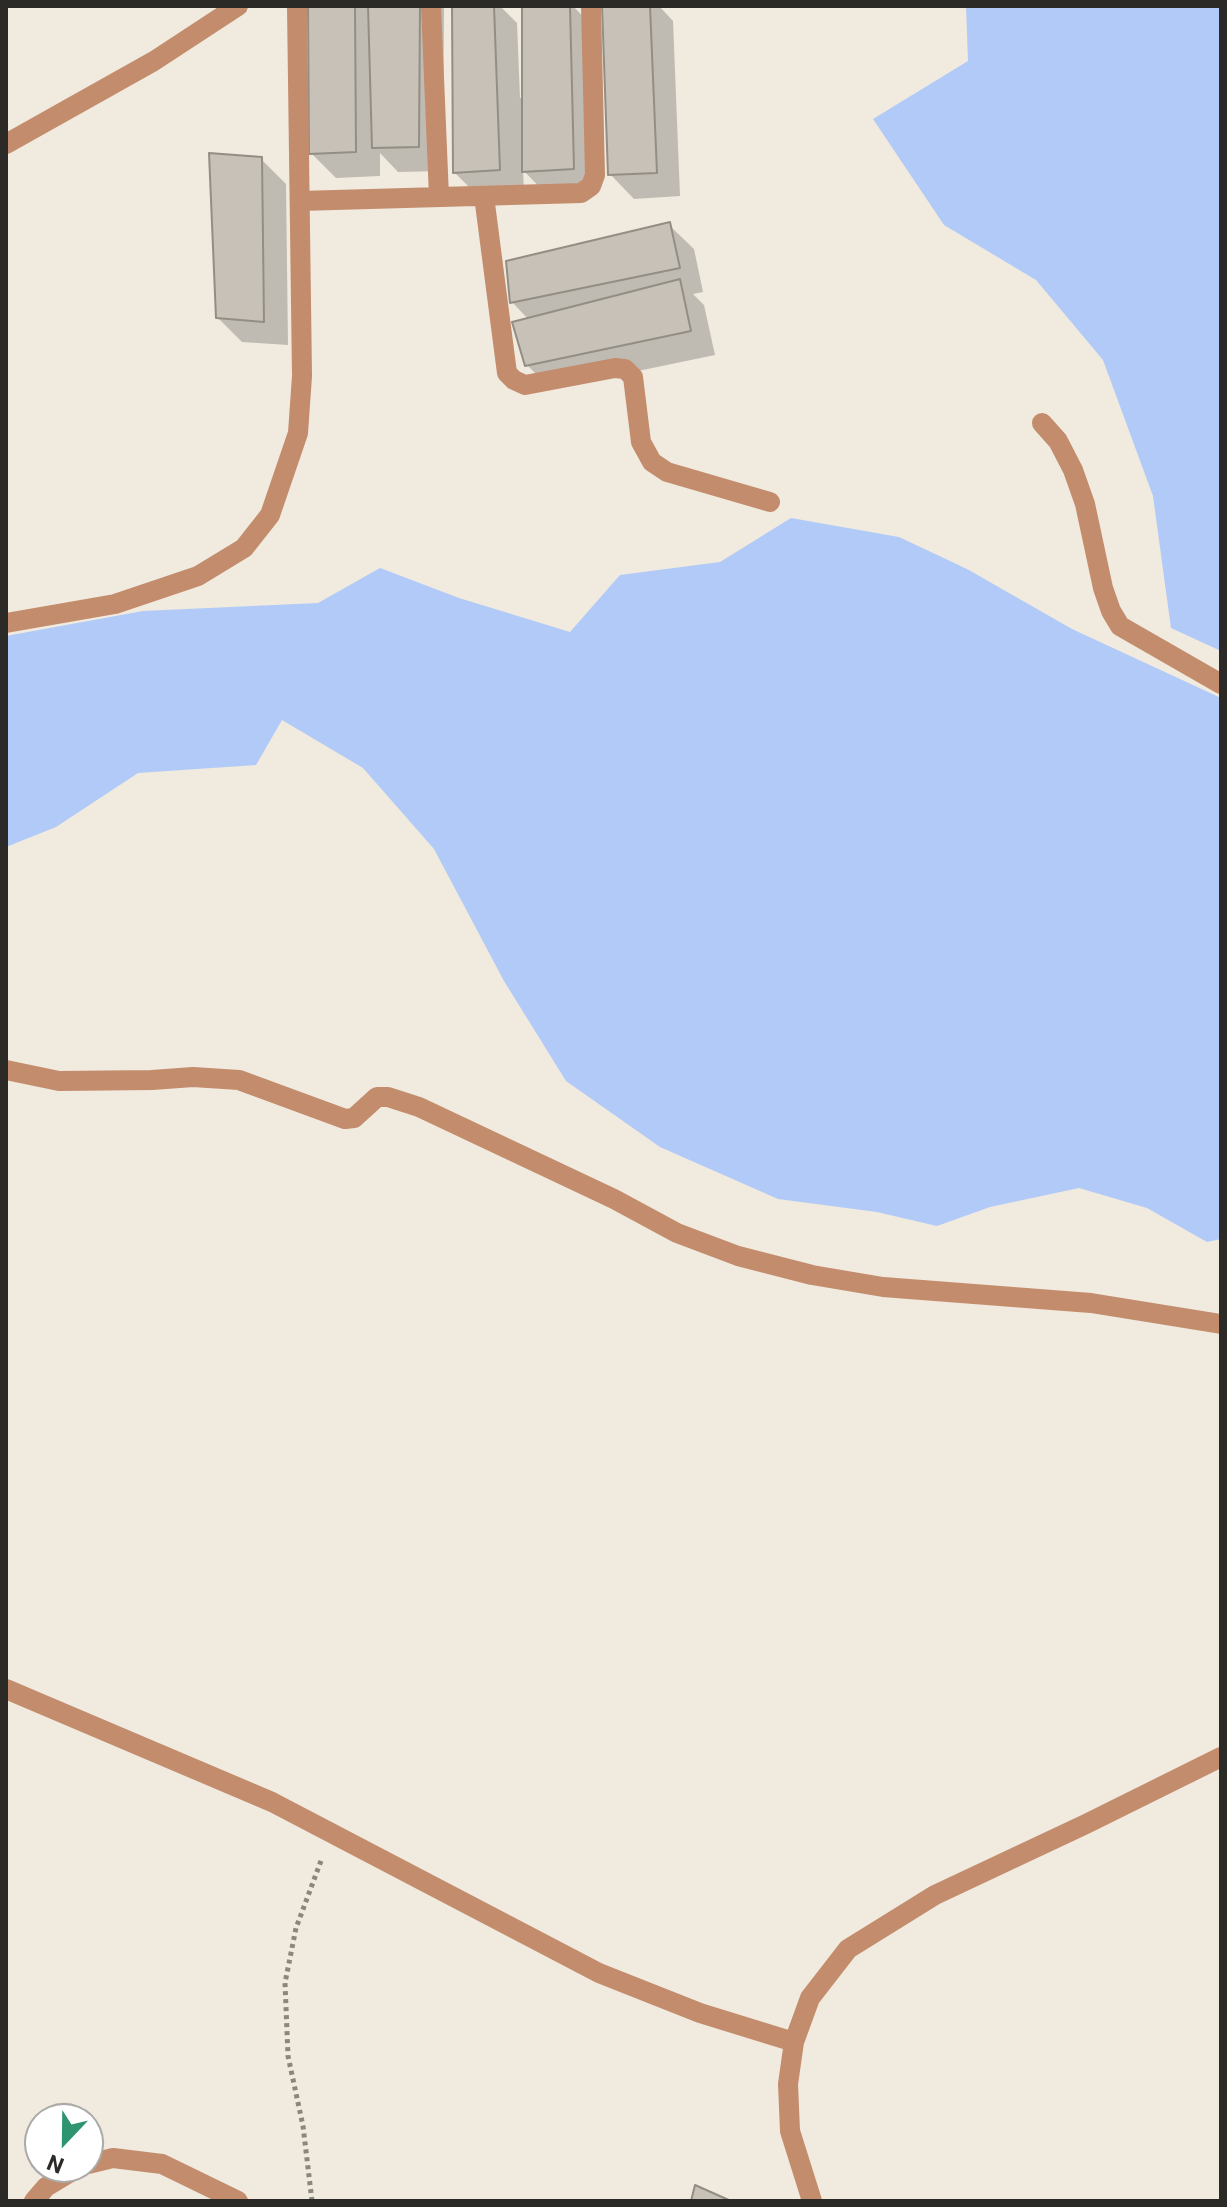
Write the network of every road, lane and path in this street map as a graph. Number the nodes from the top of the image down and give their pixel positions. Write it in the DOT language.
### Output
graph roads {
  1 [pos="237,6"];
  2 [pos="297,6"];
  3 [pos="431,6"];
  4 [pos="591,6"];
  5 [pos="6,144"];
  6 [pos="484,196"];
  7 [pos="439,197"];
  8 [pos="300,201"];
  9 [pos="1042,423"];
  10 [pos="770,502"];
  11 [pos="6,623"];
  12 [pos="1221,684"];
  13 [pos="6,1070"];
  14 [pos="1221,1324"];
  15 [pos="6,1689"];
  16 [pos="1221,1757"];
  17 [pos="332,1833"];
  18 [pos="794,2042"];
  19 [pos="104,2160"];
  20 [pos="53,2183"];
  21 [pos="34,2201"];
  22 [pos="238,2201"];
  23 [pos="312,2201"];
  24 [pos="812,2201"];
  1 -- 5 [label="street"];
  2 -- 8 [label="street"];
  3 -- 7 [label="street"];
  4 -- 6 [label="street"];
  6 -- 7 [label="street"];
  6 -- 10 [label="street"];
  7 -- 8 [label="street"];
  8 -- 11 [label="street"];
  9 -- 12 [label="street"];
  13 -- 14 [label="street"];
  15 -- 17 [label="street"];
  16 -- 18 [label="street"];
  17 -- 18 [label="street"];
  17 -- 23 [label="path"];
  18 -- 24 [label="street"];
  19 -- 22 [label="street"];
  20 -- 21 [label="street"];
}
